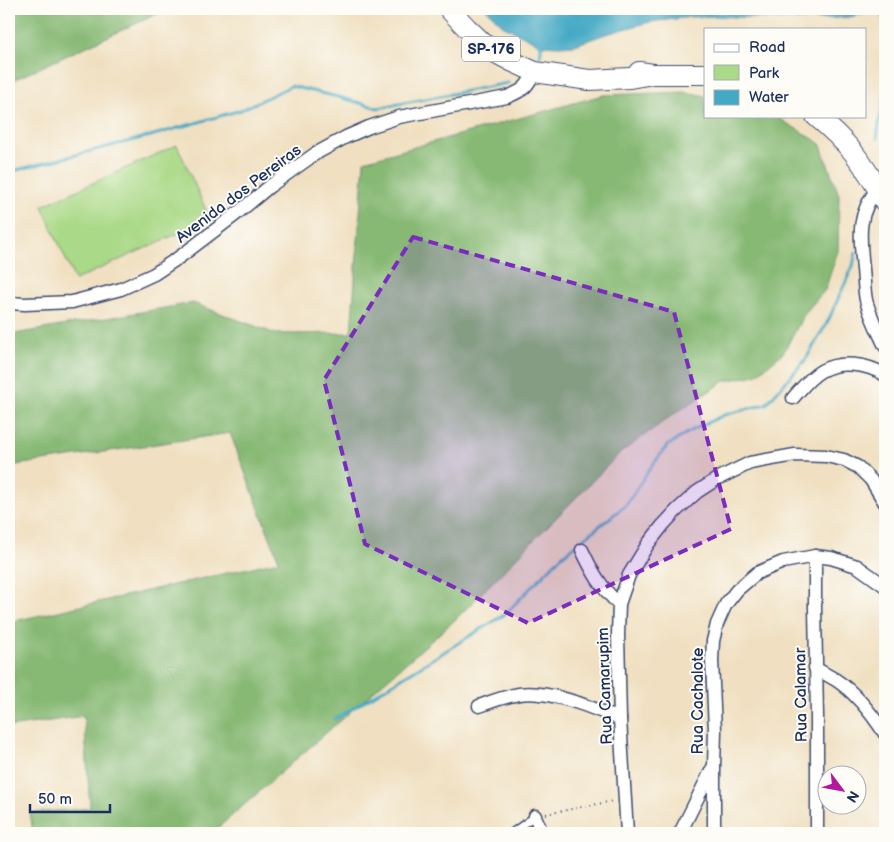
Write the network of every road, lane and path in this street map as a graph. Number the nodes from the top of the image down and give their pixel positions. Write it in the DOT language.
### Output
graph roads {
  1 [pos="449,9"];
  2 [pos="539,73"];
  3 [pos="704,74"];
  4 [pos="818,118"];
  5 [pos="881,195"];
  6 [pos="9,303"];
  7 [pos="885,346"];
  8 [pos="885,373"];
  9 [pos="793,398"];
  10 [pos="885,503"];
  11 [pos="582,550"];
  12 [pos="816,556"];
  13 [pos="885,586"];
  14 [pos="619,604"];
  15 [pos="815,668"];
  16 [pos="479,706"];
  17 [pos="620,719"];
  18 [pos="885,734"];
  19 [pos="714,767"];
  20 [pos="625,798"];
  21 [pos="535,816"];
  22 [pos="511,833"];
  23 [pos="542,833"];
  24 [pos="627,833"];
  25 [pos="680,833"];
  26 [pos="714,833"];
  27 [pos="817,833"];
  1 -- 2 [label="main road, SP-176"];
  2 -- 3 [label="main road, SP-176"];
  2 -- 6 [label="street, Avenida dos Pereiras"];
  4 -- 5 [label="main road"];
  5 -- 7 [label="street"];
  8 -- 9 [label="street"];
  10 -- 14 [label="street"];
  11 -- 14 [label="street, Rua Camarupim"];
  12 -- 13 [label="street, Rua Cachalote"];
  12 -- 15 [label="street, Rua Calamar"];
  12 -- 19 [label="street, Rua Cachalote"];
  14 -- 17 [label="street, Rua Camarupim"];
  15 -- 18 [label="street"];
  15 -- 27 [label="street, Rua Calamar"];
  16 -- 17 [label="street"];
  17 -- 20 [label="street, Rua Camarupim"];
  19 -- 25 [label="street"];
  19 -- 26 [label="street, Rua Cachalote"];
  20 -- 21 [label="path"];
  20 -- 24 [label="street, Rua Camarupim"];
  21 -- 22 [label="lane"];
  21 -- 23 [label="street"];
}
